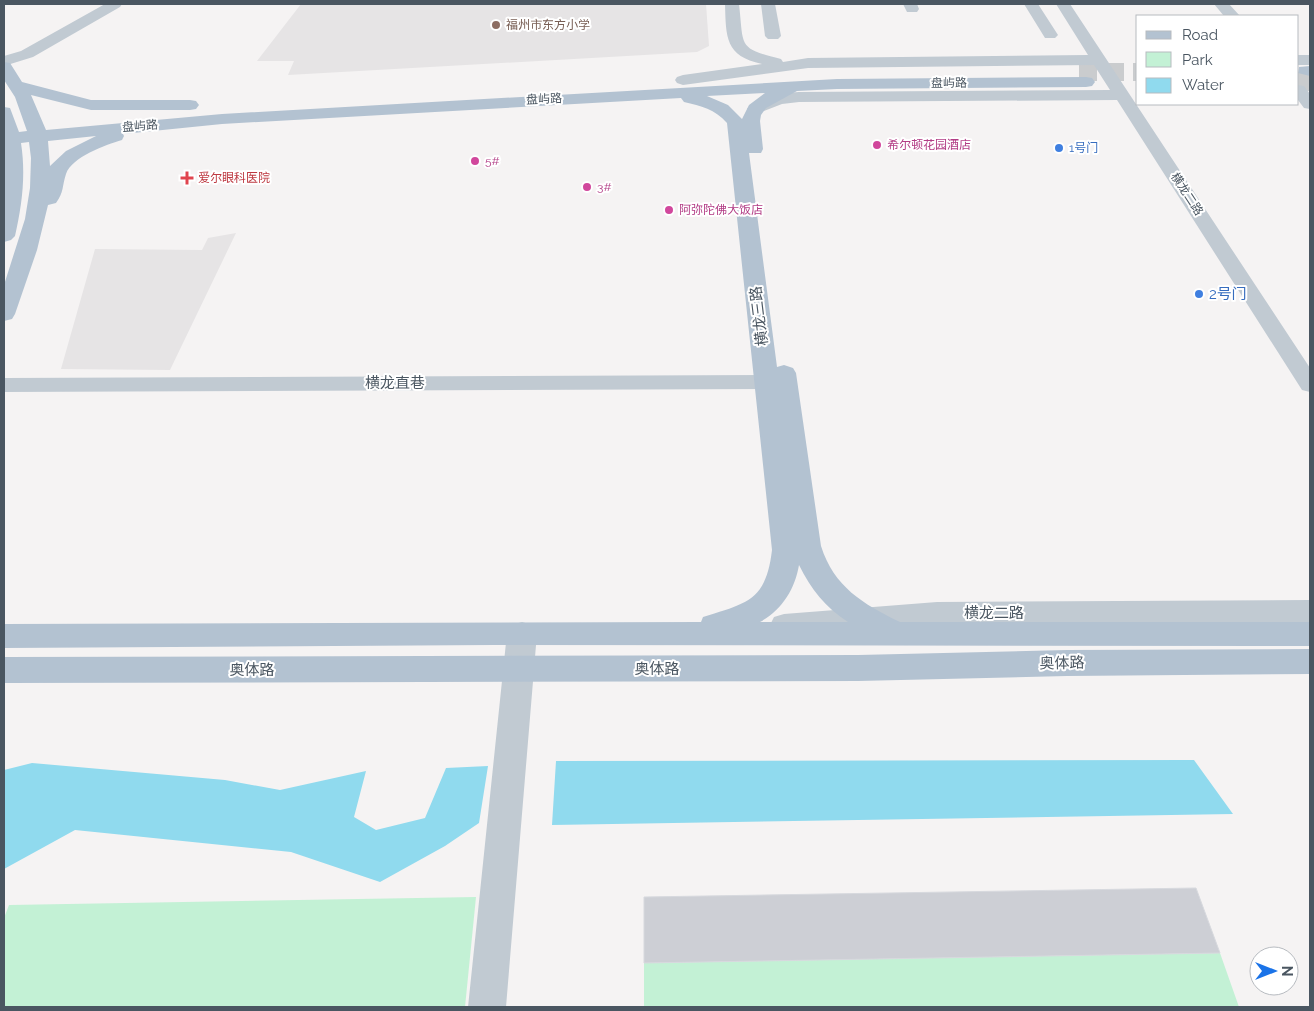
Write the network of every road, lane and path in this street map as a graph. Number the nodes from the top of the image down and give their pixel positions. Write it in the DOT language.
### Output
graph roads {
  1 [pos="115,4"];
  2 [pos="725,4"];
  3 [pos="732,4"];
  4 [pos="768,4"];
  5 [pos="1031,4"];
  6 [pos="1063,4"];
  7 [pos="1221,4"];
  8 [pos="1231,15"];
  9 [pos="1050,35"];
  10 [pos="773,36"];
  11 [pos="746,56"];
  12 [pos="1100,60"];
  13 [pos="4,61"];
  14 [pos="808,63"];
  15 [pos="4,66"];
  16 [pos="770,67"];
  17 [pos="845,74"];
  18 [pos="683,80"];
  19 [pos="19,86"];
  20 [pos="796,86"];
  21 [pos="1123,95"];
  22 [pos="551,99"];
  23 [pos="217,107"];
  24 [pos="756,109"];
  25 [pos="171,123"];
  26 [pos="6,128"];
  27 [pos="35,129"];
  28 [pos="8,191"];
  29 [pos="37,214"];
  30 [pos="4,236"];
  31 [pos="4,314"];
  32 [pos="776,382"];
  33 [pos="4,384"];
  34 [pos="1310,385"];
  35 [pos="1310,611"];
  36 [pos="866,618"];
  37 [pos="522,633"];
  38 [pos="679,633"];
  39 [pos="1310,634"];
  40 [pos="899,635"];
  41 [pos="4,636"];
  42 [pos="1310,661"];
  43 [pos="519,669"];
  44 [pos="4,670"];
  45 [pos="487,1007"];
  1 -- 13 [label="street"];
  2 -- 18 [label="street"];
  3 -- 11 [label="street"];
  4 -- 10 [label="street"];
  5 -- 9 [label="street"];
  6 -- 12 [label="street, 横龙二路"];
  7 -- 8 [label="street"];
  11 -- 14 [label="street"];
  11 -- 16 [label="street"];
  12 -- 14 [label="street"];
  12 -- 21 [label="street, 横龙二路"];
  14 -- 16 [label="street"];
  15 -- 19 [label="main road"];
  16 -- 17 [label="street"];
  16 -- 18 [label="street"];
  17 -- 18 [label="main road, 盘屿路"];
  17 -- 20 [label="main road, 盘屿路"];
  18 -- 23 [label="main road, 盘屿路"];
  19 -- 23 [label="main road"];
  19 -- 27 [label="main road"];
  20 -- 22 [label="main road, 盘屿路"];
  20 -- 24 [label="main road"];
  21 -- 24 [label="street"];
  21 -- 34 [label="street, 横龙二路"];
  22 -- 25 [label="main road, 盘屿路"];
  22 -- 32 [label="main road, 横龙三路"];
  23 -- 27 [label="main road, 盘屿路"];
  24 -- 32 [label="main road, 横龙三路"];
  25 -- 27 [label="main road, 盘屿路"];
  25 -- 29 [label="main road"];
  26 -- 27 [label="main road, 盘屿路"];
  26 -- 28 [label="main road"];
  27 -- 29 [label="main road"];
  28 -- 30 [label="main road"];
  29 -- 31 [label="main road"];
  32 -- 33 [label="street, 横龙直巷"];
  32 -- 36 [label="main road, 横龙三路"];
  32 -- 38 [label="main road, 横龙三路"];
  35 -- 36 [label="street, 横龙二路"];
  36 -- 38 [label="street, 横龙二路"];
  36 -- 40 [label="main road, 横龙三路"];
  37 -- 38 [label="main road, 奥体路"];
  37 -- 41 [label="main road, 奥体路"];
  37 -- 43 [label="street"];
  38 -- 40 [label="main road, 奥体路"];
  39 -- 40 [label="main road, 奥体路"];
  42 -- 43 [label="main road, 奥体路"];
  43 -- 44 [label="main road, 奥体路"];
  43 -- 45 [label="street"];
}
